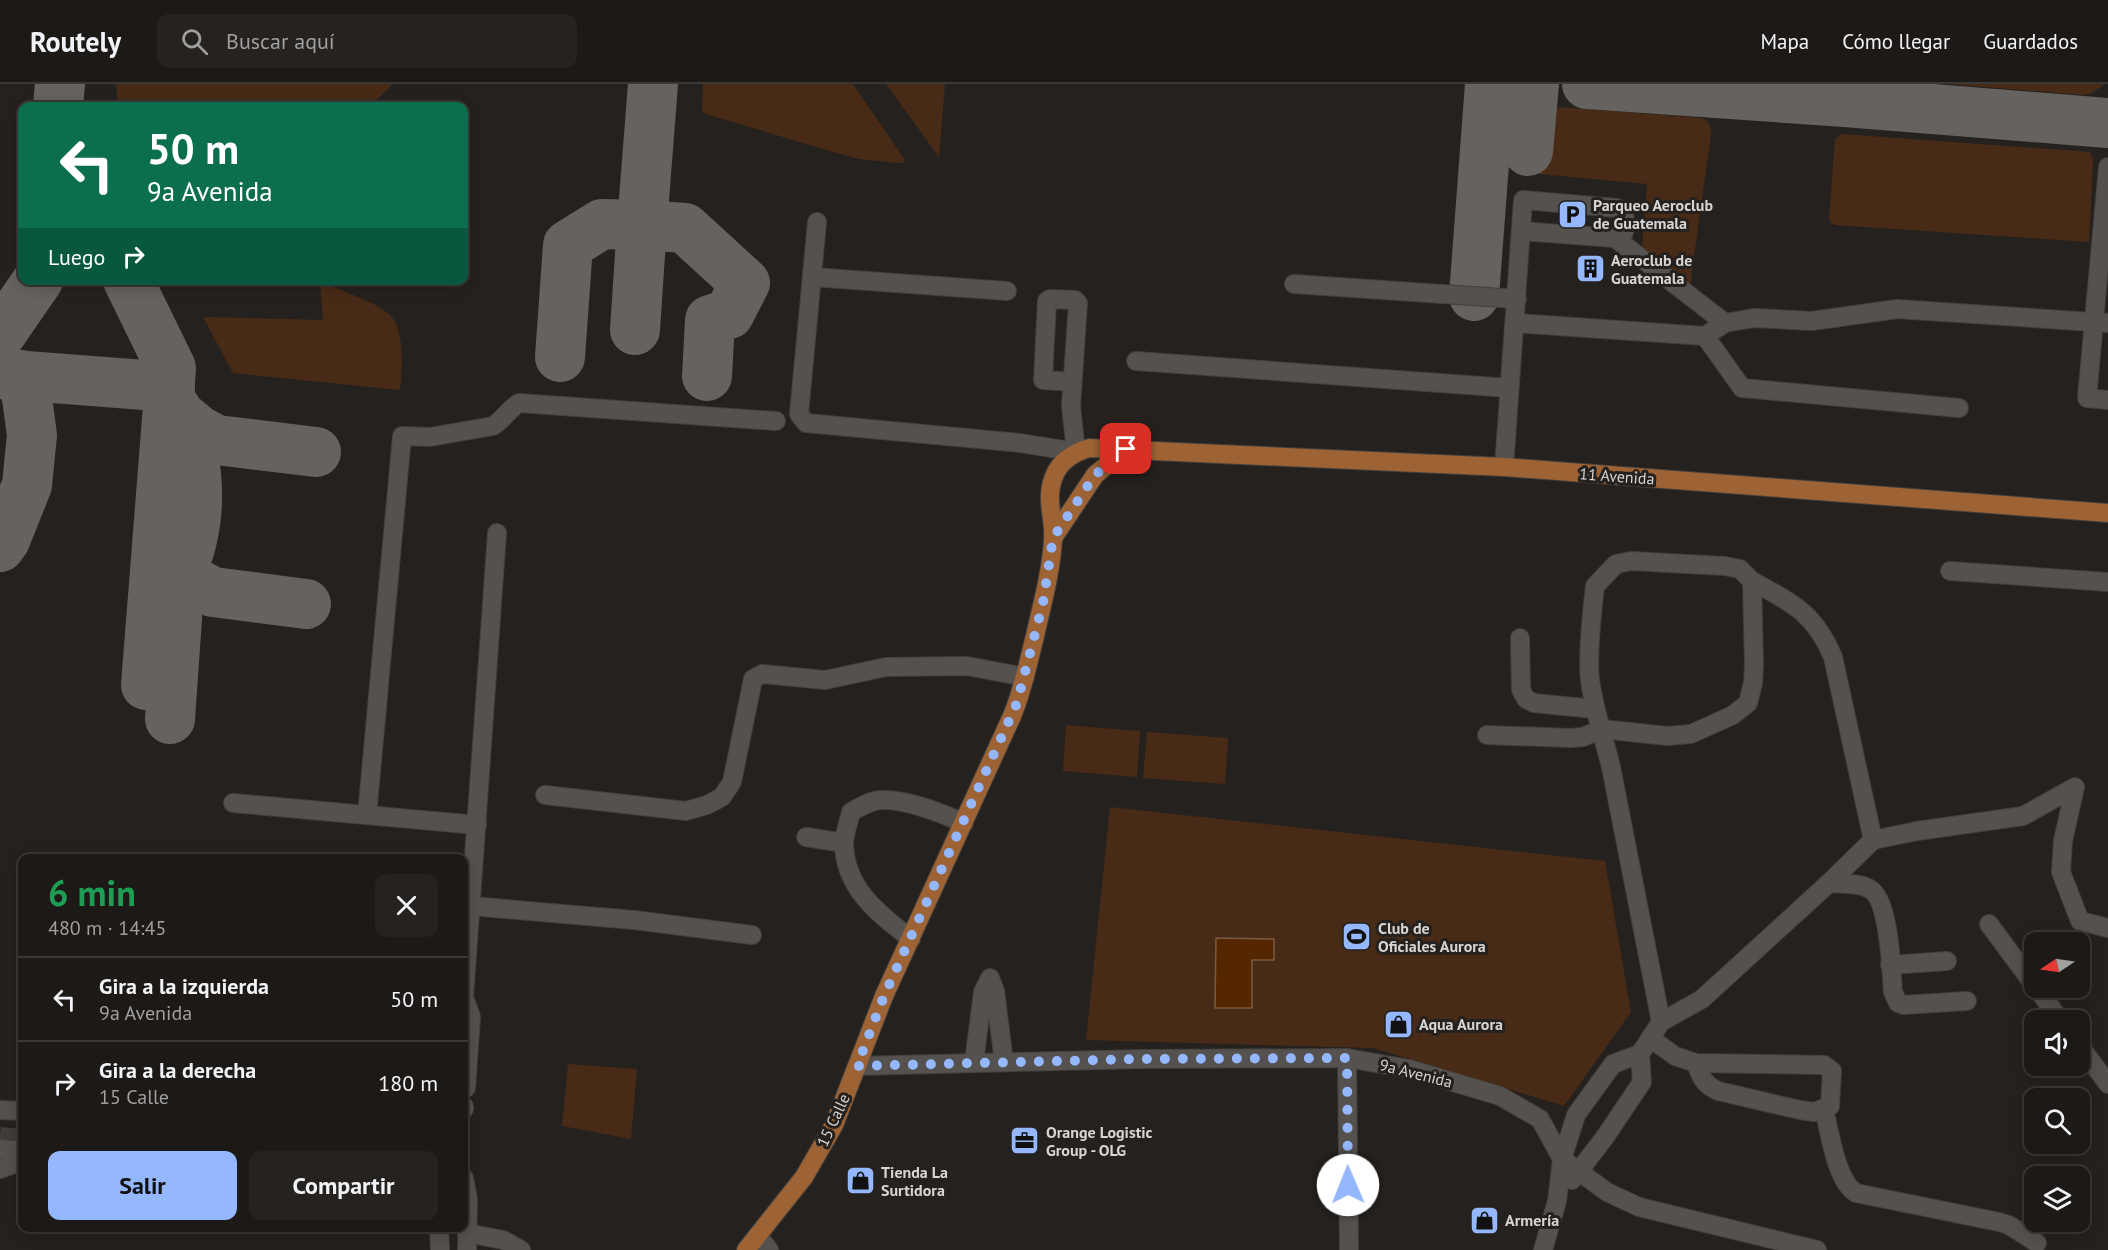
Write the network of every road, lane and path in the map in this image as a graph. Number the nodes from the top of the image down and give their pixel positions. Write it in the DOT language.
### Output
graph roads {
  1 [pos="2108,167"];
  2 [pos="817,222"];
  3 [pos="1521,231"];
  4 [pos="1615,238"];
  5 [pos="2104,249"];
  6 [pos="812,277"];
  7 [pos="1294,284"];
  8 [pos="1007,291"];
  9 [pos="1517,299"];
  10 [pos="2101,322"];
  11 [pos="1515,323"];
  12 [pos="1725,324"];
  13 [pos="1705,336"];
  14 [pos="1136,361"];
  15 [pos="1072,382"];
  16 [pos="1509,388"];
  17 [pos="2108,399"];
  18 [pos="1959,408"];
  19 [pos="776,421"];
  20 [pos="1126,449"];
  21 [pos="1077,452"];
  22 [pos="1504,467"];
  23 [pos="2108,513"];
  24 [pos="497,533"];
  25 [pos="1053,538"];
  26 [pos="1950,571"];
  27 [pos="1752,581"];
  28 [pos="2108,582"];
  29 [pos="1520,638"];
  30 [pos="1025,677"];
  31 [pos="1595,709"];
  32 [pos="1602,729"];
  33 [pos="1487,735"];
  34 [pos="545,795"];
  35 [pos="233,803"];
  36 [pos="366,815"];
  37 [pos="964,823"];
  38 [pos="477,825"];
  39 [pos="806,837"];
  40 [pos="1873,840"];
  41 [pos="844,843"];
  42 [pos="1829,883"];
  43 [pos="471,906"];
  44 [pos="1989,924"];
  45 [pos="2108,928"];
  46 [pos="752,935"];
  47 [pos="911,939"];
  48 [pos="468,945"];
  49 [pos="1947,961"];
  50 [pos="1890,965"];
  51 [pos="2024,971"];
  52 [pos="1967,1001"];
  53 [pos="468,1009"];
  54 [pos="1661,1022"];
  55 [pos="1650,1038"];
  56 [pos="1640,1054"];
  57 [pos="1347,1058"];
  58 [pos="468,1059"];
  59 [pos="2090,1060"];
  60 [pos="974,1062"];
  61 [pos="1004,1062"];
  62 [pos="1696,1063"];
  63 [pos="857,1066"];
  64 [pos="2108,1084"];
  65 [pos="0,1110"];
  66 [pos="1824,1110"];
  67 [pos="18,1111"];
  68 [pos="0,1149"];
  69 [pos="18,1151"];
  70 [pos="1563,1160"];
  71 [pos="18,1163"];
  72 [pos="0,1170"];
  73 [pos="1579,1172"];
  74 [pos="1557,1201"];
  75 [pos="440,1232"];
  76 [pos="467,1241"];
  77 [pos="2037,1243"];
  78 [pos="758,1245"];
  79 [pos="440,1250"];
  80 [pos="521,1250"];
  81 [pos="1349,1250"];
  82 [pos="1543,1250"];
  83 [pos="1817,1250"];
  1 -- 5 [label="street"];
  2 -- 6 [label="street"];
  3 -- 4 [label="street"];
  3 -- 4 [label="street"];
  3 -- 9 [label="street"];
  4 -- 12 [label="street"];
  5 -- 10 [label="street"];
  6 -- 8 [label="street"];
  6 -- 21 [label="street"];
  7 -- 9 [label="street"];
  9 -- 11 [label="street"];
  10 -- 12 [label="street"];
  10 -- 17 [label="street"];
  11 -- 13 [label="street"];
  11 -- 16 [label="street"];
  12 -- 13 [label="street"];
  13 -- 18 [label="street"];
  14 -- 16 [label="street"];
  15 -- 21 [label="street"];
  16 -- 22 [label="street"];
  19 -- 36 [label="street"];
  20 -- 21 [label="main road, 11 Avenida"];
  20 -- 22 [label="main road, 11 Avenida"];
  20 -- 25 [label="main road"];
  21 -- 25 [label="main road"];
  22 -- 23 [label="main road, 11 Avenida"];
  24 -- 38 [label="street"];
  25 -- 30 [label="main road, 15 Calle"];
  26 -- 28 [label="street"];
  27 -- 31 [label="street"];
  27 -- 32 [label="street"];
  27 -- 40 [label="street"];
  29 -- 31 [label="street"];
  30 -- 34 [label="street"];
  30 -- 37 [label="main road, 15 Calle"];
  31 -- 32 [label="street"];
  32 -- 33 [label="street"];
  32 -- 54 [label="street"];
  35 -- 36 [label="street"];
  36 -- 38 [label="street"];
  37 -- 41 [label="street"];
  37 -- 47 [label="main road, 15 Calle"];
  38 -- 43 [label="street"];
  39 -- 41 [label="street"];
  40 -- 42 [label="street"];
  40 -- 45 [label="street"];
  41 -- 47 [label="street"];
  42 -- 50 [label="street"];
  42 -- 54 [label="street"];
  43 -- 46 [label="street"];
  43 -- 48 [label="street"];
  44 -- 51 [label="street"];
  47 -- 63 [label="main road, 15 Calle"];
  49 -- 50 [label="street"];
  50 -- 52 [label="street"];
  53 -- 58 [label="street"];
  54 -- 55 [label="street"];
  55 -- 56 [label="street"];
  55 -- 62 [label="street"];
  56 -- 70 [label="street"];
  56 -- 73 [label="street"];
  57 -- 61 [label="street, 9a Avenida"];
  57 -- 70 [label="street, 9a Avenida"];
  57 -- 81 [label="street"];
  59 -- 64 [label="street"];
  60 -- 61 [label="street, 9a Avenida"];
  60 -- 61 [label="street"];
  60 -- 63 [label="street, 9a Avenida"];
  62 -- 66 [label="street"];
  62 -- 66 [label="street"];
  63 -- 78 [label="main road, 15 Calle"];
  65 -- 67 [label="street"];
  66 -- 77 [label="street"];
  68 -- 69 [label="street"];
  70 -- 73 [label="street, 9a Avenida"];
  70 -- 74 [label="street"];
  71 -- 72 [label="street"];
  73 -- 74 [label="street"];
  73 -- 83 [label="street, 9a Avenida"];
  74 -- 82 [label="street"];
  75 -- 79 [label="street"];
  76 -- 80 [label="street"];
}
